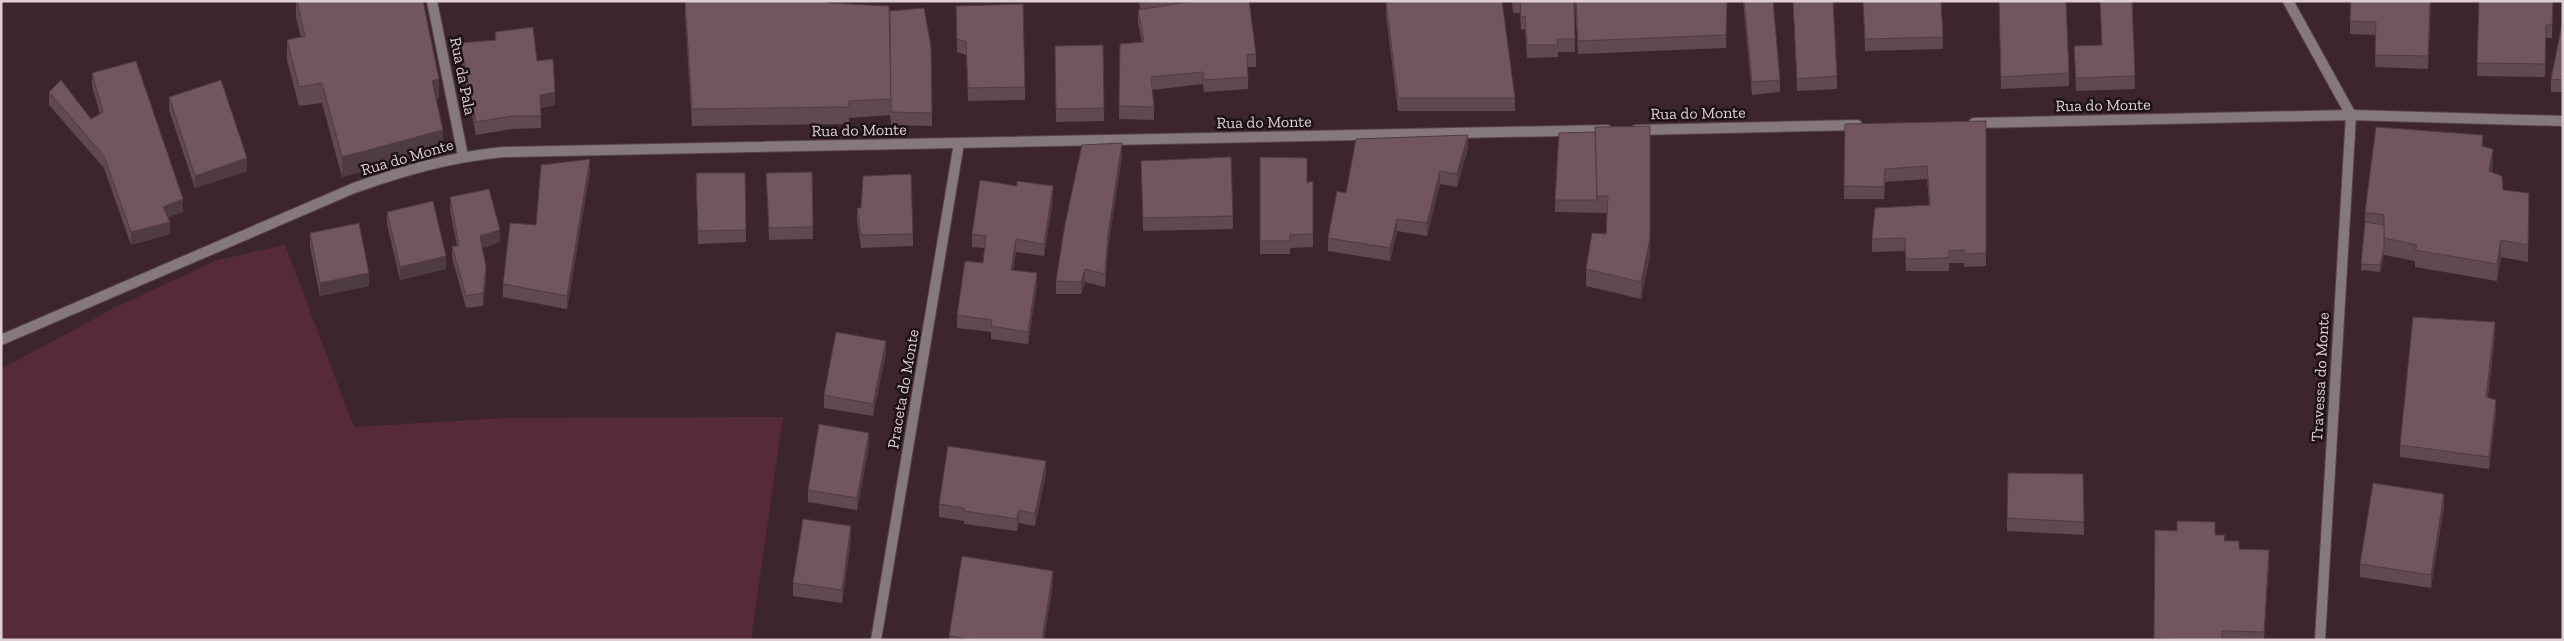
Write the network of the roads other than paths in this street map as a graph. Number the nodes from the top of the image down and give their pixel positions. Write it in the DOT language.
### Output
graph roads {
  1 [pos="432,1"];
  2 [pos="2288,1"];
  3 [pos="2350,115"];
  4 [pos="2563,121"];
  5 [pos="1963,123"];
  6 [pos="1864,125"];
  7 [pos="959,143"];
  8 [pos="463,156"];
  9 [pos="1,340"];
  10 [pos="876,640"];
  11 [pos="2320,640"];
  1 -- 8 [label="street, Rua da Pala"];
  2 -- 3 [label="street"];
  3 -- 4 [label="street, Rua do Monte"];
  3 -- 5 [label="street, Rua do Monte"];
  3 -- 11 [label="street, Travessa do Monte"];
  6 -- 7 [label="street, Rua do Monte"];
  7 -- 8 [label="street, Rua do Monte"];
  7 -- 10 [label="street, Praceta do Monte"];
  8 -- 9 [label="street, Rua do Monte"];
}
